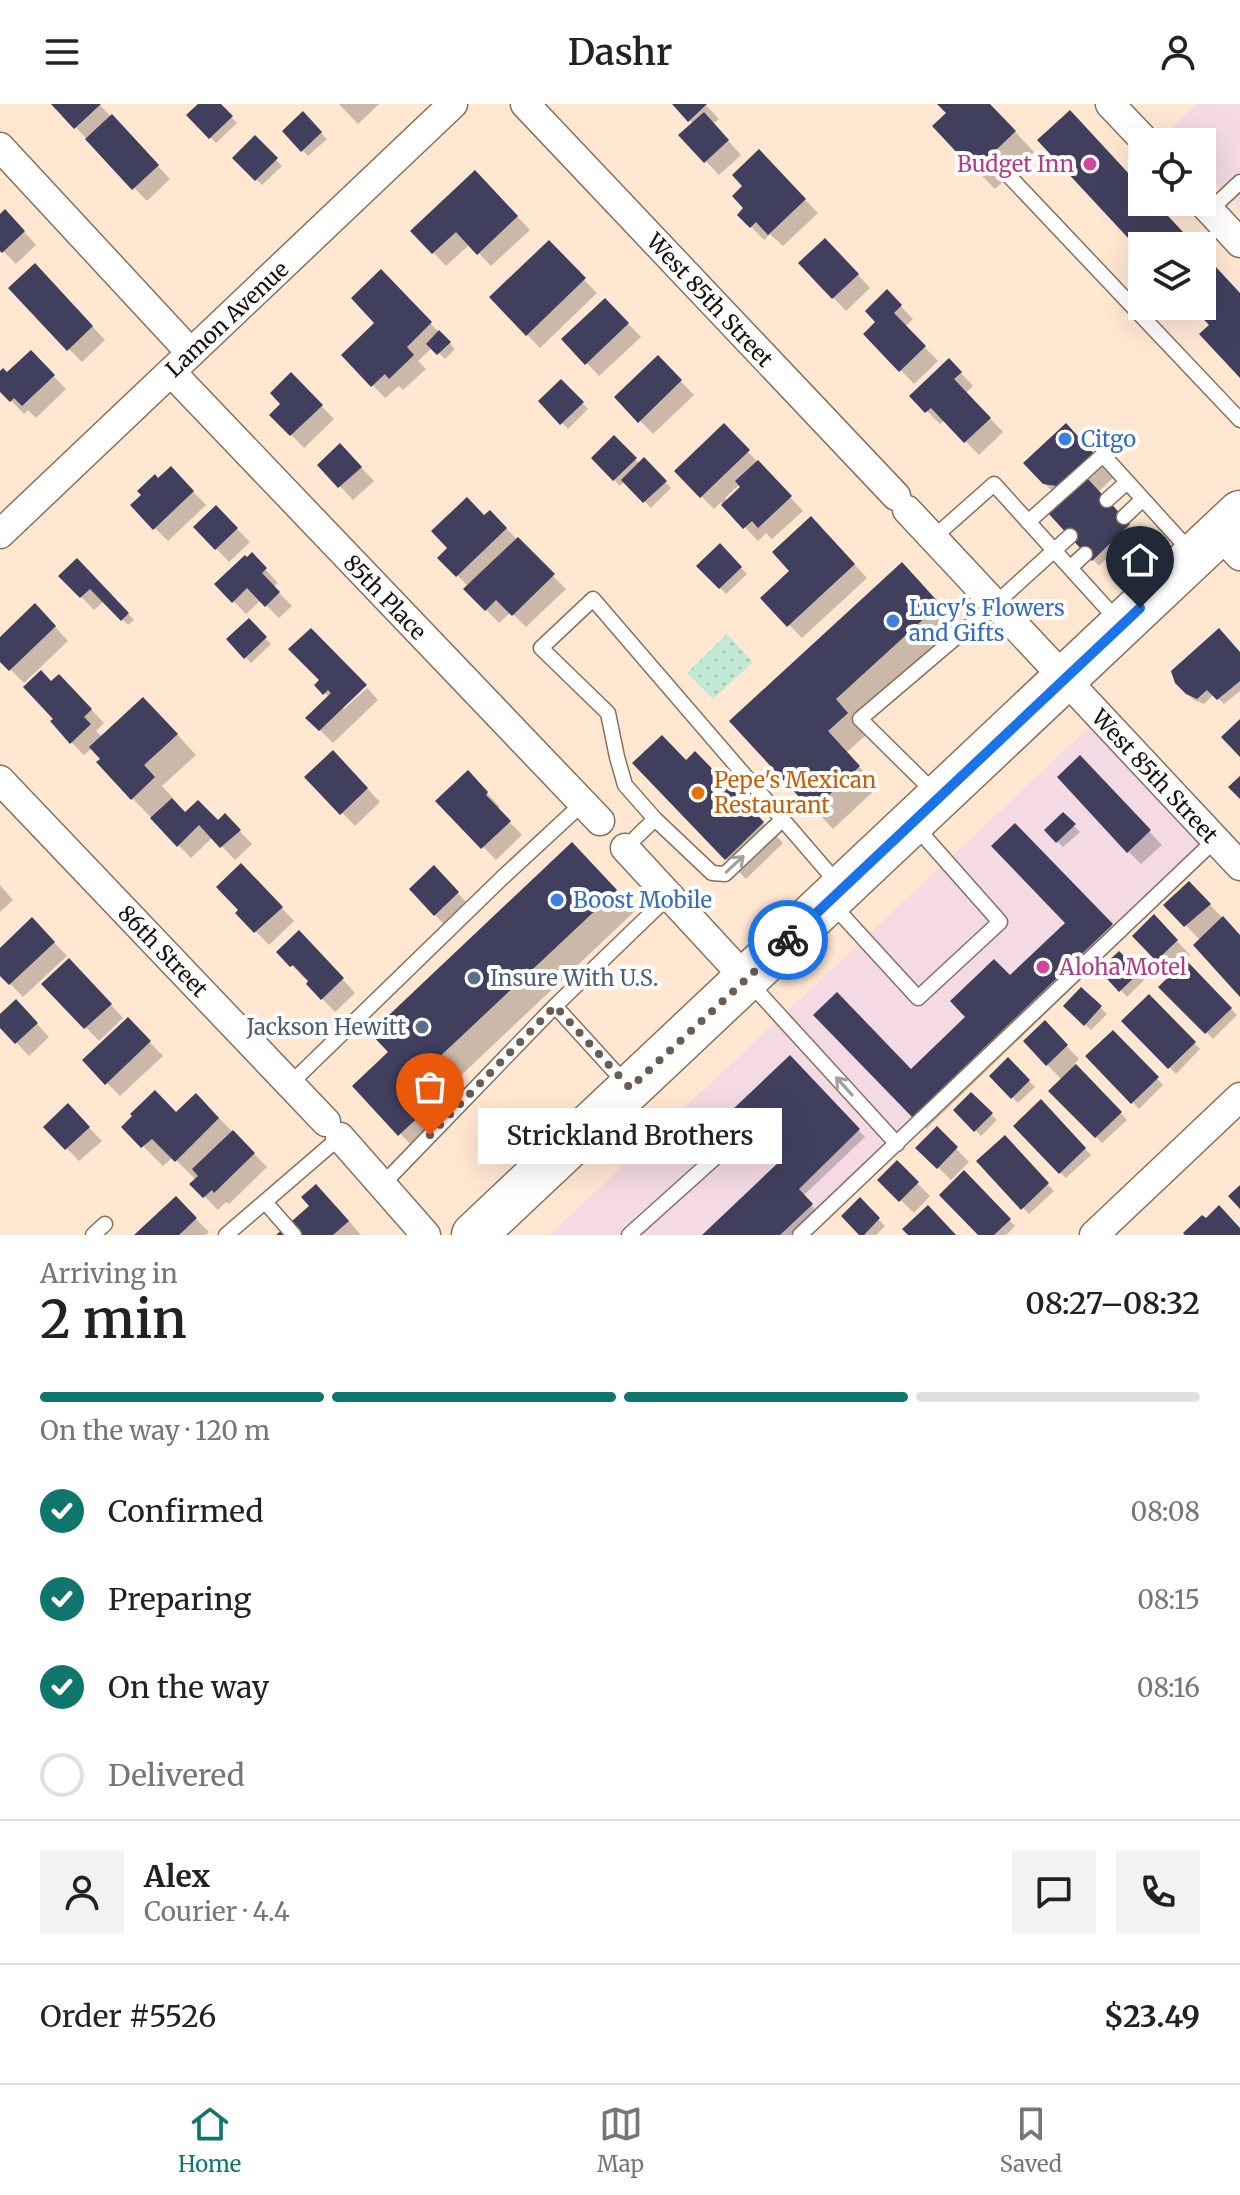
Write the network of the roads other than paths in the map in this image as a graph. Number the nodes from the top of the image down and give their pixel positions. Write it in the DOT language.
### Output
graph roads {
  1 [pos="453,104"];
  2 [pos="525,104"];
  3 [pos="1110,104"];
  4 [pos="1133,128"];
  5 [pos="0,147"];
  6 [pos="1009,176"];
  7 [pos="1240,182"];
  8 [pos="1216,199"];
  9 [pos="1215,216"];
  10 [pos="1240,243"];
  11 [pos="181,362"];
  12 [pos="1240,420"];
  13 [pos="1127,482"];
  14 [pos="1143,499"];
  15 [pos="1107,500"];
  16 [pos="1124,517"];
  17 [pos="1028,522"];
  18 [pos="0,534"];
  19 [pos="1070,536"];
  20 [pos="933,538"];
  21 [pos="1223,540"];
  22 [pos="1054,550"];
  23 [pos="1085,554"];
  24 [pos="1070,568"];
  25 [pos="994,605"];
  26 [pos="1122,625"];
  27 [pos="1064,680"];
  28 [pos="0,780"];
  29 [pos="926,810"];
  30 [pos="591,812"];
  31 [pos="655,819"];
  32 [pos="783,819"];
  33 [pos="1215,840"];
  34 [pos="625,848"];
  35 [pos="1240,866"];
  36 [pos="836,894"];
  37 [pos="669,896"];
  38 [pos="746,979"];
  39 [pos="555,1006"];
  40 [pos="290,1084"];
  41 [pos="630,1088"];
  42 [pos="1240,1097"];
  43 [pos="333,1129"];
  44 [pos="738,1137"];
  45 [pos="897,1144"];
  46 [pos="382,1185"];
  47 [pos="265,1202"];
  48 [pos="105,1224"];
  49 [pos="93,1235"];
  50 [pos="226,1235"];
  51 [pos="294,1235"];
  52 [pos="426,1235"];
  53 [pos="474,1235"];
  54 [pos="629,1235"];
  55 [pos="800,1235"];
  56 [pos="1094,1235"];
  1 -- 11 [label="street, Lamon Avenue"];
  2 -- 20 [label="street, West 85th Street"];
  3 -- 4 [label="street"];
  5 -- 11 [label="street, 85th Place"];
  6 -- 12 [label="lane"];
  7 -- 8 [label="lane"];
  9 -- 10 [label="street"];
  11 -- 18 [label="street, Lamon Avenue"];
  11 -- 30 [label="street, 85th Place"];
  13 -- 14 [label="lane"];
  13 -- 15 [label="lane"];
  13 -- 17 [label="lane"];
  14 -- 16 [label="lane"];
  14 -- 21 [label="lane"];
  17 -- 20 [label="lane"];
  17 -- 22 [label="lane"];
  19 -- 22 [label="lane"];
  20 -- 25 [label="street, West 85th Street"];
  21 -- 26 [label="main road"];
  22 -- 24 [label="lane"];
  22 -- 25 [label="lane"];
  23 -- 24 [label="lane"];
  24 -- 26 [label="lane"];
  25 -- 27 [label="street, West 85th Street"];
  25 -- 29 [label="lane"];
  26 -- 27 [label="main road"];
  27 -- 29 [label="main road"];
  27 -- 33 [label="street, West 85th Street"];
  28 -- 40 [label="street, 86th Street"];
  29 -- 36 [label="main road"];
  29 -- 36 [label="lane"];
  30 -- 40 [label="lane"];
  31 -- 32 [label="lane, one-way"];
  31 -- 32 [label="lane"];
  31 -- 34 [label="lane"];
  32 -- 36 [label="lane"];
  33 -- 35 [label="street, West 85th Street"];
  33 -- 45 [label="lane"];
  34 -- 37 [label="street"];
  36 -- 38 [label="main road"];
  37 -- 38 [label="street"];
  37 -- 39 [label="lane"];
  38 -- 41 [label="main road"];
  45 -- 38 [label="lane, one-way"];
  39 -- 41 [label="lane"];
  39 -- 46 [label="lane"];
  40 -- 43 [label="street, 86th Street"];
  41 -- 53 [label="main road"];
  42 -- 56 [label="street"];
  43 -- 46 [label="street, 86th Street"];
  43 -- 47 [label="lane"];
  44 -- 54 [label="lane"];
  45 -- 55 [label="lane"];
  46 -- 52 [label="street, 86th Street"];
  47 -- 50 [label="lane"];
  47 -- 51 [label="lane"];
  48 -- 49 [label="lane"];
}
